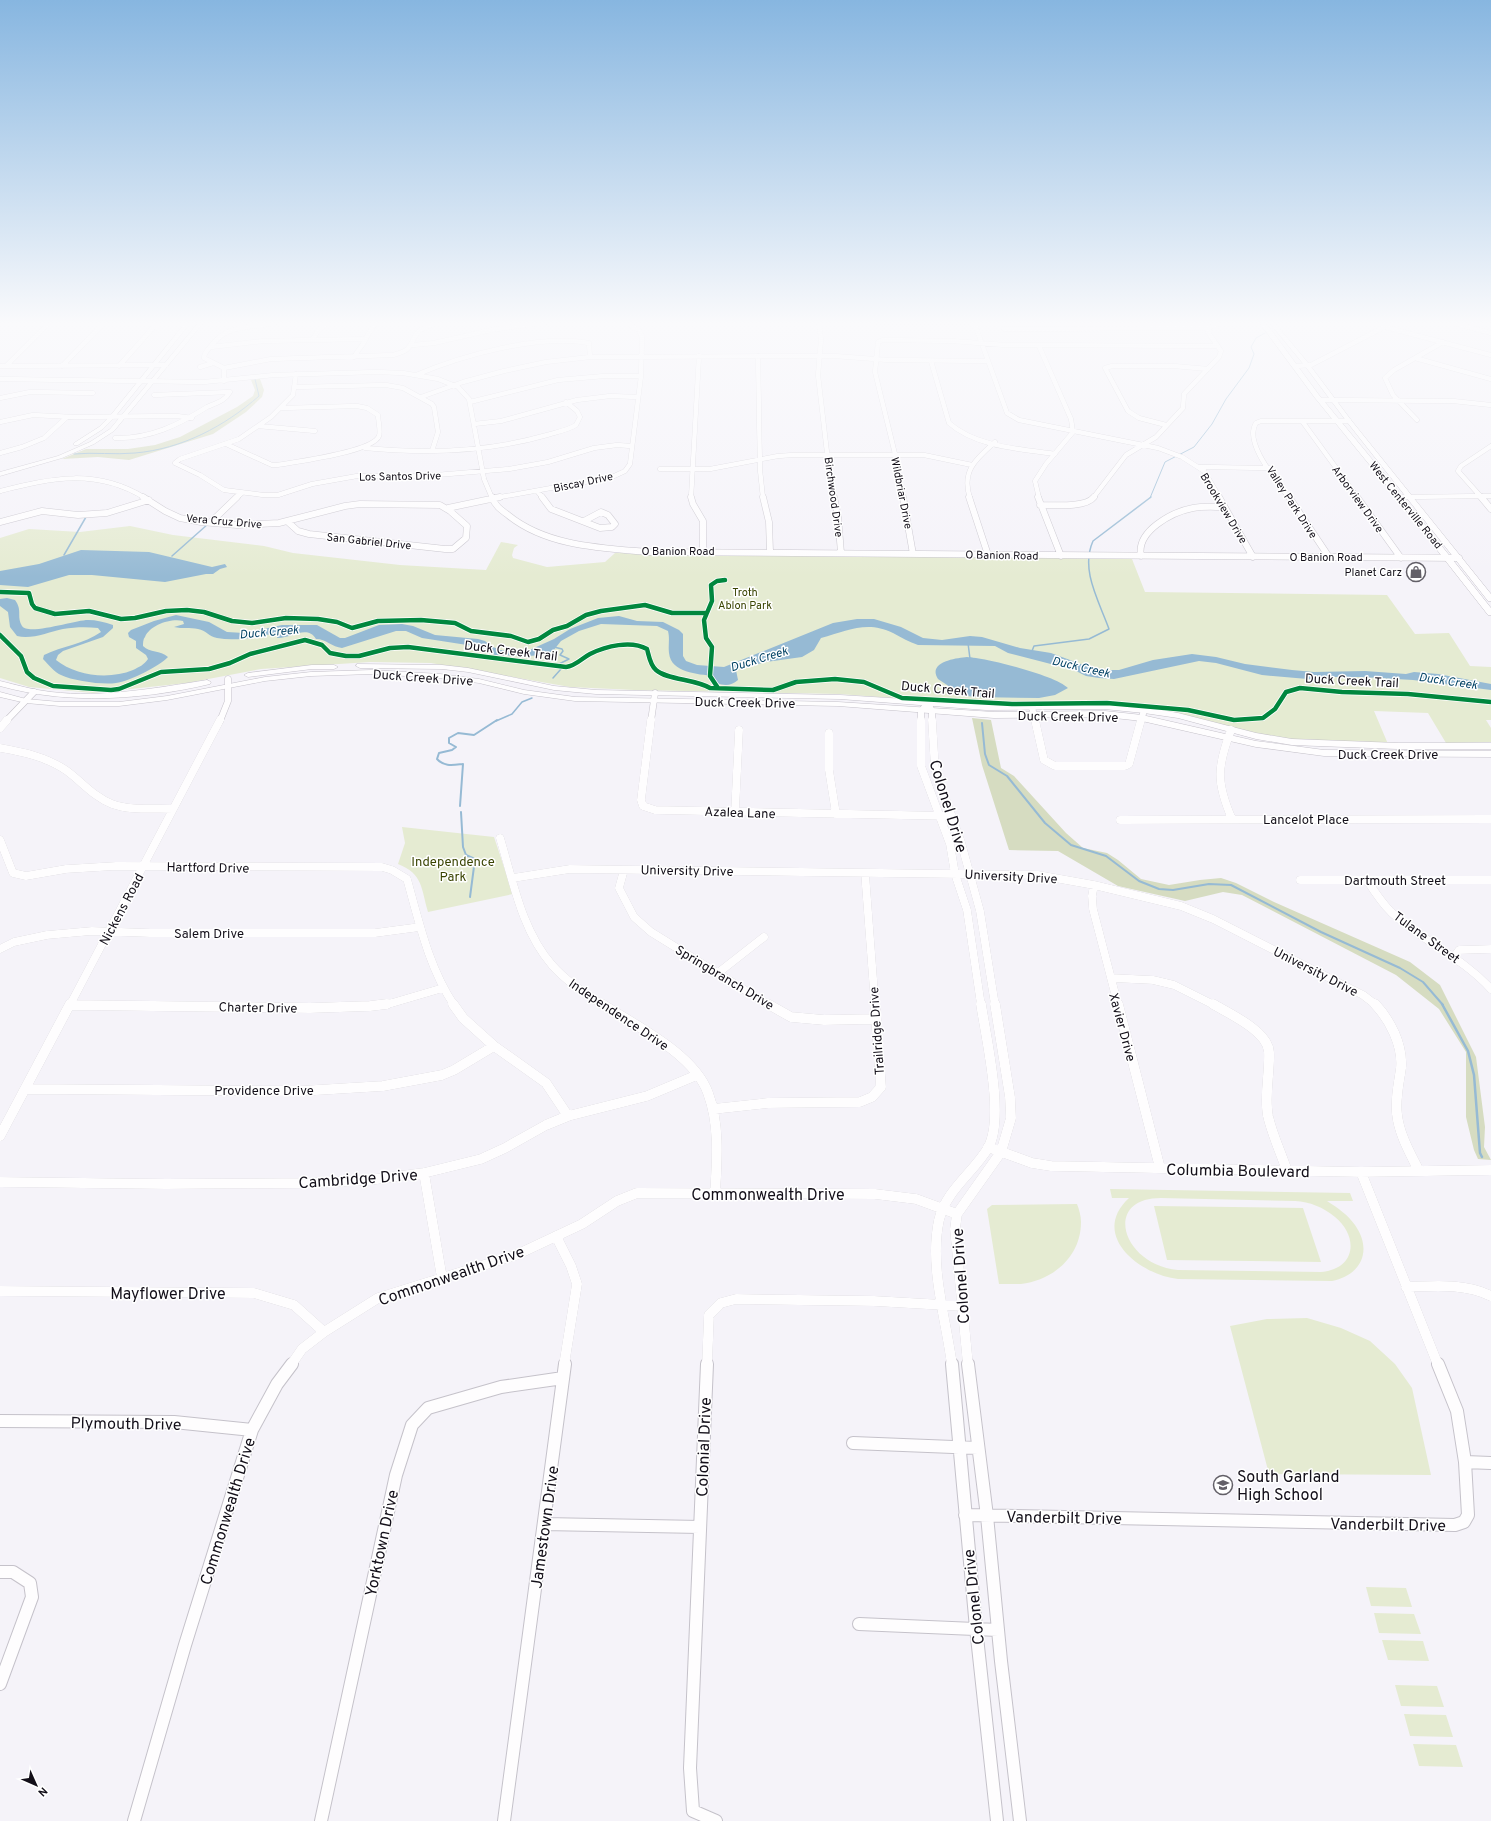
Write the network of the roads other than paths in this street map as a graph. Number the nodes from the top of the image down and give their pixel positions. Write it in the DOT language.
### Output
graph roads {
  1 [pos="120,407"];
  2 [pos="132,407"];
  3 [pos="211,407"];
  4 [pos="313,407"];
  5 [pos="355,407"];
  6 [pos="434,407"];
  7 [pos="471,407"];
  8 [pos="549,407"];
  9 [pos="571,407"];
  10 [pos="637,407"];
  11 [pos="696,407"];
  12 [pos="759,407"];
  13 [pos="822,407"];
  14 [pos="884,407"];
  15 [pos="944,407"];
  16 [pos="1005,407"];
  17 [pos="1066,407"];
  18 [pos="1126,407"];
  19 [pos="1183,407"];
  20 [pos="1326,407"];
  21 [pos="1339,407"];
  22 [pos="1405,407"];
  23 [pos="282,408"];
  24 [pos="67,417"];
  25 [pos="112,417"];
  26 [pos="124,417"];
  27 [pos="192,418"];
  28 [pos="1417,420"];
  29 [pos="1302,421"];
  30 [pos="1339,421"];
  31 [pos="1350,421"];
  32 [pos="0,422"];
  33 [pos="474,424"];
  34 [pos="1166,425"];
  35 [pos="258,426"];
  36 [pos="315,431"];
  37 [pos="1073,432"];
  38 [pos="115,438"];
  39 [pos="995,442"];
  40 [pos="226,444"];
  41 [pos="1142,445"];
  42 [pos="631,446"];
  43 [pos="1491,446"];
  44 [pos="478,447"];
  45 [pos="365,448"];
  46 [pos="432,451"];
  47 [pos="0,453"];
  48 [pos="895,454"];
  49 [pos="1055,454"];
  50 [pos="828,456"];
  51 [pos="761,460"];
  52 [pos="972,465"];
  53 [pos="1199,467"];
  54 [pos="1269,468"];
  55 [pos="660,469"];
  56 [pos="0,470"];
  57 [pos="693,470"];
  58 [pos="99,472"];
  59 [pos="482,472"];
  60 [pos="0,474"];
  61 [pos="89,479"];
  62 [pos="0,491"];
  63 [pos="537,491"];
  64 [pos="242,493"];
  65 [pos="1479,496"];
  66 [pos="1491,496"];
  67 [pos="1400,497"];
  68 [pos="1411,497"];
  69 [pos="492,499"];
  70 [pos="149,500"];
  71 [pos="1040,505"];
  72 [pos="1224,507"];
  73 [pos="448,508"];
  74 [pos="1491,509"];
  75 [pos="584,521"];
  76 [pos="0,522"];
  77 [pos="212,522"];
  78 [pos="288,522"];
  79 [pos="703,552"];
  80 [pos="770,552"];
  81 [pos="841,553"];
  82 [pos="913,554"];
  83 [pos="988,555"];
  84 [pos="1061,556"];
  85 [pos="1141,556"];
  86 [pos="1253,557"];
  87 [pos="1329,557"];
  88 [pos="1401,558"];
  89 [pos="1448,558"];
  90 [pos="1458,558"];
  91 [pos="1479,599"];
  92 [pos="1491,599"];
  93 [pos="1491,613"];
  94 [pos="228,682"];
  95 [pos="0,683"];
  96 [pos="34,692"];
  97 [pos="135,693"];
  98 [pos="0,694"];
  99 [pos="654,697"];
  100 [pos="26,701"];
  101 [pos="134,702"];
  102 [pos="927,708"];
  103 [pos="1033,712"];
  104 [pos="1143,714"];
  105 [pos="0,728"];
  106 [pos="739,730"];
  107 [pos="1231,730"];
  108 [pos="829,733"];
  109 [pos="1228,739"];
  110 [pos="1491,746"];
  111 [pos="0,748"];
  112 [pos="1401,750"];
  113 [pos="1491,754"];
  114 [pos="173,809"];
  115 [pos="735,812"];
  116 [pos="836,814"];
  117 [pos="938,816"];
  118 [pos="951,816"];
  119 [pos="1232,819"];
  120 [pos="1491,819"];
  121 [pos="1120,820"];
  122 [pos="500,838"];
  123 [pos="0,840"];
  124 [pos="144,866"];
  125 [pos="624,870"];
  126 [pos="865,873"];
  127 [pos="955,874"];
  128 [pos="970,874"];
  129 [pos="513,878"];
  130 [pos="1300,880"];
  131 [pos="1367,880"];
  132 [pos="1491,880"];
  133 [pos="1094,885"];
  134 [pos="420,927"];
  135 [pos="109,932"];
  136 [pos="764,938"];
  137 [pos="0,949"];
  138 [pos="1491,949"];
  139 [pos="1454,957"];
  140 [pos="718,973"];
  141 [pos="1111,978"];
  142 [pos="443,988"];
  143 [pos="1491,989"];
  144 [pos="70,1005"];
  145 [pos="875,1019"];
  146 [pos="494,1046"];
  147 [pos="697,1075"];
  148 [pos="25,1089"];
  149 [pos="713,1108"];
  150 [pos="568,1116"];
  151 [pos="0,1136"];
  152 [pos="988,1146"];
  153 [pos="1001,1152"];
  154 [pos="1160,1168"];
  155 [pos="1491,1170"];
  156 [pos="1287,1171"];
  157 [pos="1419,1171"];
  158 [pos="1360,1172"];
  159 [pos="424,1173"];
  160 [pos="0,1182"];
  161 [pos="715,1194"];
  162 [pos="943,1208"];
  163 [pos="957,1214"];
  164 [pos="556,1236"];
  165 [pos="442,1278"];
  166 [pos="1406,1287"];
  167 [pos="0,1291"];
  168 [pos="1491,1296"];
  169 [pos="942,1306"];
  170 [pos="962,1306"];
  171 [pos="324,1332"];
  172 [pos="563,1378"];
  173 [pos="0,1421"];
  174 [pos="252,1430"];
  175 [pos="853,1443"];
  176 [pos="960,1448"];
  177 [pos="978,1448"];
  178 [pos="1465,1462"];
  179 [pos="1491,1463"];
  180 [pos="965,1516"];
  181 [pos="987,1516"];
  182 [pos="544,1524"];
  183 [pos="700,1527"];
  184 [pos="0,1572"];
  185 [pos="859,1624"];
  186 [pos="976,1628"];
  187 [pos="998,1630"];
  188 [pos="0,1684"];
  189 [pos="134,1821"];
  190 [pos="321,1821"];
  191 [pos="504,1821"];
  192 [pos="716,1821"];
  193 [pos="997,1821"];
  194 [pos="1020,1821"];
  1 -- 25 [label="main road"];
  2 -- 26 [label="main road"];
  3 -- 27 [label="street"];
  4 -- 23 [label="street"];
  5 -- 45 [label="street"];
  6 -- 46 [label="street"];
  7 -- 33 [label="street, O Banion Road"];
  8 -- 33 [label="street"];
  9 -- 44 [label="street"];
  10 -- 42 [label="street, Biscay Drive"];
  11 -- 57 [label="street"];
  12 -- 51 [label="street"];
  13 -- 50 [label="street, Birchwood Drive"];
  14 -- 48 [label="street, Wildbriar Drive"];
  15 -- 39 [label="street"];
  16 -- 37 [label="street, Brookview Drive"];
  17 -- 37 [label="street"];
  18 -- 34 [label="street"];
  19 -- 34 [label="street"];
  20 -- 30 [label="main road, West Centerville Road"];
  21 -- 31 [label="main road, West Centerville Road"];
  22 -- 28 [label="street"];
  23 -- 35 [label="street"];
  24 -- 25 [label="street"];
  24 -- 32 [label="street"];
  24 -- 47 [label="street"];
  25 -- 26 [label="street"];
  25 -- 56 [label="main road"];
  26 -- 27 [label="street"];
  26 -- 60 [label="main road"];
  27 -- 38 [label="street"];
  29 -- 30 [label="street, Valley Park Drive"];
  29 -- 54 [label="street, Valley Park Drive"];
  29 -- 88 [label="street, Arborview Drive"];
  30 -- 31 [label="street, Valley Park Drive"];
  30 -- 67 [label="main road, West Centerville Road"];
  31 -- 68 [label="main road, West Centerville Road"];
  33 -- 44 [label="street, O Banion Road"];
  34 -- 41 [label="street"];
  35 -- 36 [label="street"];
  35 -- 40 [label="street"];
  37 -- 41 [label="street, Brookview Drive"];
  37 -- 49 [label="street"];
  39 -- 49 [label="street"];
  39 -- 52 [label="street"];
  40 -- 45 [label="street"];
  40 -- 64 [label="street, Los Santos Drive"];
  41 -- 53 [label="street, Brookview Drive"];
  41 -- 71 [label="street"];
  42 -- 59 [label="street, Los Santos Drive"];
  42 -- 63 [label="street, Biscay Drive"];
  43 -- 65 [label="street"];
  44 -- 46 [label="street"];
  44 -- 59 [label="street, O Banion Road"];
  45 -- 46 [label="street"];
  48 -- 50 [label="street"];
  48 -- 52 [label="street"];
  48 -- 82 [label="street, Wildbriar Drive"];
  49 -- 71 [label="street"];
  50 -- 51 [label="street"];
  50 -- 81 [label="street, Birchwood Drive"];
  51 -- 57 [label="street"];
  51 -- 80 [label="street"];
  52 -- 83 [label="street"];
  53 -- 54 [label="street"];
  53 -- 72 [label="street, Brookview Drive"];
  54 -- 87 [label="street, Valley Park Drive"];
  55 -- 57 [label="street"];
  57 -- 79 [label="street"];
  58 -- 61 [label="street"];
  59 -- 64 [label="street, Los Santos Drive"];
  59 -- 69 [label="street, O Banion Road"];
  61 -- 62 [label="street, Vera Cruz Drive"];
  61 -- 70 [label="street, Vera Cruz Drive"];
  63 -- 69 [label="street, Biscay Drive"];
  63 -- 75 [label="street"];
  64 -- 77 [label="street"];
  65 -- 66 [label="street"];
  65 -- 68 [label="street"];
  65 -- 74 [label="street"];
  67 -- 68 [label="street"];
  67 -- 89 [label="main road, West Centerville Road"];
  68 -- 90 [label="main road, West Centerville Road"];
  69 -- 73 [label="street, Biscay Drive"];
  69 -- 79 [label="street, O Banion Road"];
  70 -- 76 [label="street"];
  70 -- 77 [label="street, Vera Cruz Drive"];
  71 -- 84 [label="street"];
  72 -- 85 [label="street"];
  72 -- 86 [label="street, Brookview Drive"];
  73 -- 78 [label="street, Vera Cruz Drive"];
  73 -- 78 [label="street, San Gabriel Drive"];
  75 -- 75 [label="street"];
  77 -- 78 [label="street, Vera Cruz Drive"];
  79 -- 80 [label="street, O Banion Road"];
  80 -- 81 [label="street, O Banion Road"];
  81 -- 82 [label="street, O Banion Road"];
  82 -- 83 [label="street, O Banion Road"];
  83 -- 84 [label="street, O Banion Road"];
  84 -- 85 [label="street, O Banion Road"];
  85 -- 86 [label="street, O Banion Road"];
  86 -- 87 [label="street, O Banion Road"];
  87 -- 88 [label="street, O Banion Road"];
  88 -- 89 [label="street, O Banion Road"];
  89 -- 90 [label="street, O Banion Road"];
  89 -- 91 [label="main road, West Centerville Road"];
  90 -- 92 [label="main road, West Centerville Road"];
  91 -- 92 [label="street"];
  91 -- 93 [label="main road, West Centerville Road"];
  94 -- 97 [label="main road, Duck Creek Drive"];
  94 -- 99 [label="main road, Duck Creek Drive"];
  94 -- 101 [label="main road, Duck Creek Drive"];
  94 -- 114 [label="street, Nickens Road"];
  95 -- 96 [label="main road, Duck Creek Drive"];
  96 -- 97 [label="main road, Duck Creek Drive"];
  96 -- 100 [label="street"];
  97 -- 101 [label="main road"];
  98 -- 100 [label="main road, Duck Creek Drive"];
  99 -- 102 [label="main road, Duck Creek Drive"];
  99 -- 115 [label="street, Azalea Lane"];
  100 -- 101 [label="main road, Duck Creek Drive"];
  100 -- 105 [label="street"];
  102 -- 103 [label="main road, Duck Creek Drive"];
  102 -- 117 [label="street, Colonel Drive"];
  102 -- 118 [label="street, Colonel Drive"];
  103 -- 104 [label="main road, Duck Creek Drive"];
  103 -- 104 [label="street"];
  104 -- 107 [label="main road, Duck Creek Drive"];
  104 -- 109 [label="main road, Duck Creek Drive"];
  106 -- 115 [label="street"];
  107 -- 109 [label="street"];
  107 -- 112 [label="main road, Duck Creek Drive"];
  108 -- 116 [label="street"];
  109 -- 112 [label="main road, Duck Creek Drive"];
  109 -- 119 [label="street"];
  110 -- 112 [label="main road, Duck Creek Drive"];
  111 -- 114 [label="street"];
  112 -- 113 [label="main road, Duck Creek Drive"];
  114 -- 124 [label="street, Nickens Road"];
  115 -- 116 [label="street, Azalea Lane"];
  116 -- 117 [label="street, Azalea Lane"];
  117 -- 118 [label="street, Azalea Lane"];
  117 -- 127 [label="street, Colonel Drive"];
  118 -- 128 [label="street, Colonel Drive"];
  119 -- 120 [label="street, Lancelot Place"];
  119 -- 121 [label="street, Lancelot Place"];
  122 -- 129 [label="street, Independence Drive"];
  123 -- 124 [label="street, Hartford Drive"];
  124 -- 134 [label="street, Hartford Drive"];
  124 -- 135 [label="street, Nickens Road"];
  125 -- 126 [label="street, University Drive"];
  125 -- 129 [label="street, University Drive"];
  125 -- 140 [label="street, Springbranch Drive"];
  126 -- 127 [label="street, University Drive"];
  126 -- 145 [label="street, Trailridge Drive"];
  127 -- 128 [label="street, University Drive"];
  127 -- 152 [label="street, Colonel Drive"];
  128 -- 133 [label="street, University Drive"];
  128 -- 153 [label="street, Colonel Drive"];
  129 -- 147 [label="street, Independence Drive"];
  130 -- 131 [label="street, Dartmouth Street"];
  131 -- 132 [label="street, Dartmouth Street"];
  131 -- 139 [label="street, Tulane Street"];
  133 -- 141 [label="street, Xavier Drive"];
  133 -- 157 [label="street, University Drive"];
  134 -- 135 [label="street, Salem Drive"];
  134 -- 142 [label="street"];
  135 -- 137 [label="street, Salem Drive"];
  135 -- 144 [label="street, Nickens Road"];
  136 -- 140 [label="street"];
  138 -- 139 [label="street"];
  139 -- 143 [label="street, Tulane Street"];
  140 -- 145 [label="street, Springbranch Drive"];
  141 -- 154 [label="street, Xavier Drive"];
  141 -- 156 [label="street"];
  142 -- 144 [label="street, Charter Drive"];
  142 -- 146 [label="street"];
  144 -- 148 [label="street, Nickens Road"];
  145 -- 149 [label="street, Trailridge Drive"];
  146 -- 148 [label="street, Providence Drive"];
  146 -- 150 [label="street"];
  147 -- 149 [label="street, Independence Drive"];
  147 -- 150 [label="street, Cambridge Drive"];
  148 -- 151 [label="street, Nickens Road"];
  149 -- 161 [label="street, Independence Drive"];
  150 -- 159 [label="street, Cambridge Drive"];
  152 -- 153 [label="street, Columbia Boulevard"];
  152 -- 162 [label="street, Colonel Drive"];
  153 -- 154 [label="street, Columbia Boulevard"];
  153 -- 163 [label="street, Colonel Drive"];
  154 -- 156 [label="street, Columbia Boulevard"];
  155 -- 157 [label="street, Columbia Boulevard"];
  156 -- 158 [label="street, Columbia Boulevard"];
  157 -- 158 [label="street, Columbia Boulevard"];
  158 -- 166 [label="street, Vanderbilt Drive"];
  159 -- 160 [label="street, Cambridge Drive"];
  159 -- 165 [label="street"];
  161 -- 162 [label="street, Commonwealth Drive"];
  161 -- 164 [label="street, Commonwealth Drive"];
  162 -- 163 [label="street, Commonwealth Drive"];
  162 -- 169 [label="street, Colonel Drive"];
  163 -- 170 [label="street, Colonel Drive"];
  164 -- 165 [label="street, Commonwealth Drive"];
  164 -- 172 [label="street, Jamestown Drive"];
  165 -- 171 [label="street, Commonwealth Drive"];
  166 -- 168 [label="street"];
  166 -- 178 [label="street, Vanderbilt Drive"];
  167 -- 171 [label="street, Mayflower Drive"];
  169 -- 170 [label="street, Colonial Drive"];
  169 -- 176 [label="street, Colonel Drive"];
  169 -- 183 [label="street, Colonial Drive"];
  170 -- 177 [label="street, Colonel Drive"];
  171 -- 174 [label="street, Commonwealth Drive"];
  172 -- 182 [label="street, Jamestown Drive"];
  172 -- 190 [label="street, Yorktown Drive"];
  173 -- 174 [label="street, Plymouth Drive"];
  174 -- 189 [label="street, Commonwealth Drive"];
  175 -- 176 [label="street"];
  176 -- 177 [label="street"];
  176 -- 180 [label="street, Colonel Drive"];
  177 -- 181 [label="street, Colonel Drive"];
  178 -- 179 [label="street"];
  178 -- 181 [label="street, Vanderbilt Drive"];
  180 -- 181 [label="street, Vanderbilt Drive"];
  180 -- 186 [label="street, Colonel Drive"];
  181 -- 187 [label="street, Colonel Drive"];
  182 -- 183 [label="street"];
  182 -- 191 [label="street, Jamestown Drive"];
  183 -- 192 [label="street, Colonial Drive"];
  184 -- 188 [label="street"];
  185 -- 186 [label="street"];
  186 -- 187 [label="street"];
  186 -- 193 [label="street, Colonel Drive"];
  187 -- 194 [label="street, Colonel Drive"];
}
